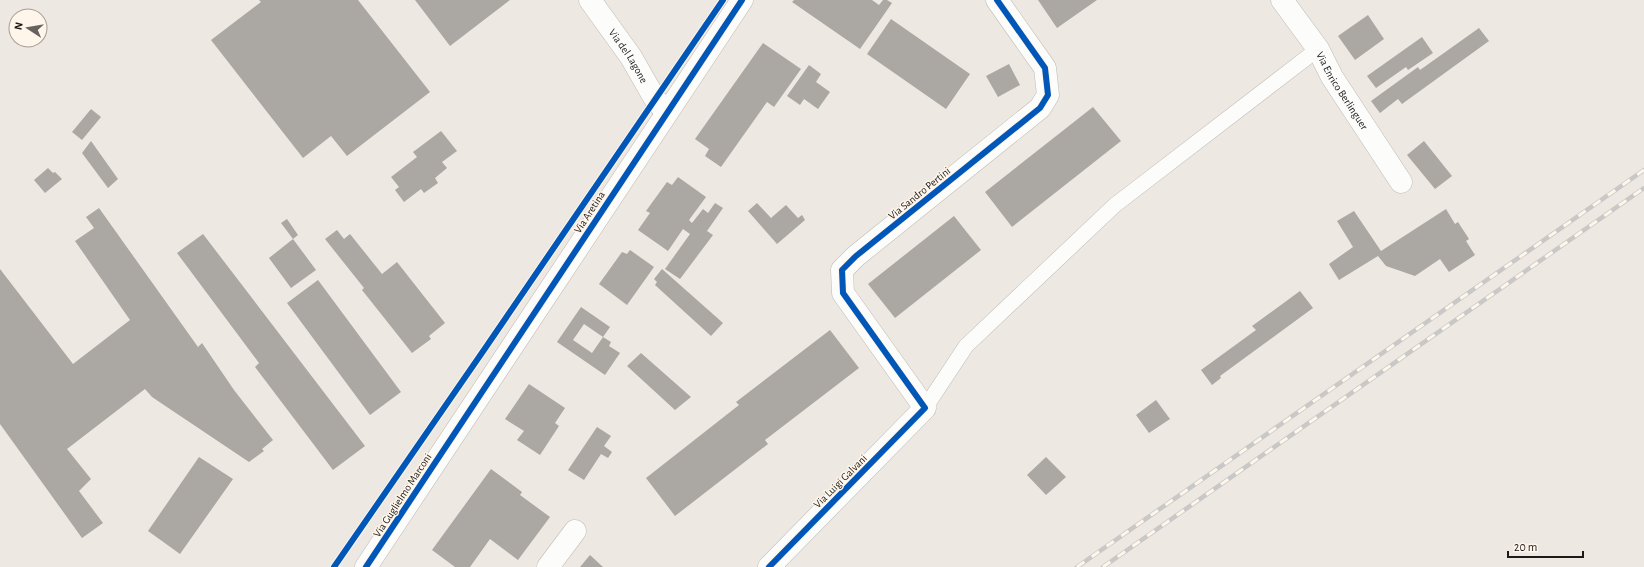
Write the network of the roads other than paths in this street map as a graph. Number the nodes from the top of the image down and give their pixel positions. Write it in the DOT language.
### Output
graph roads {
  1 [pos="590,0"];
  2 [pos="742,0"];
  3 [pos="997,0"];
  4 [pos="1282,0"];
  5 [pos="1318,49"];
  6 [pos="666,112"];
  7 [pos="1401,182"];
  8 [pos="925,408"];
  9 [pos="454,435"];
  10 [pos="575,531"];
  11 [pos="366,567"];
  12 [pos="548,567"];
  13 [pos="769,567"];
  1 -- 6 [label="street, Via del Lagone"];
  2 -- 6 [label="street, Via Aretina"];
  3 -- 8 [label="street, Via Sandro Pertini"];
  4 -- 5 [label="street, Via Enrico Berlinguer"];
  5 -- 7 [label="street, Via Enrico Berlinguer"];
  5 -- 8 [label="lane"];
  6 -- 9 [label="street, Via Aretina"];
  8 -- 13 [label="street, Via Luigi Galvani"];
  9 -- 11 [label="street, Via Guglielmo Marconi"];
  10 -- 12 [label="street"];
}
